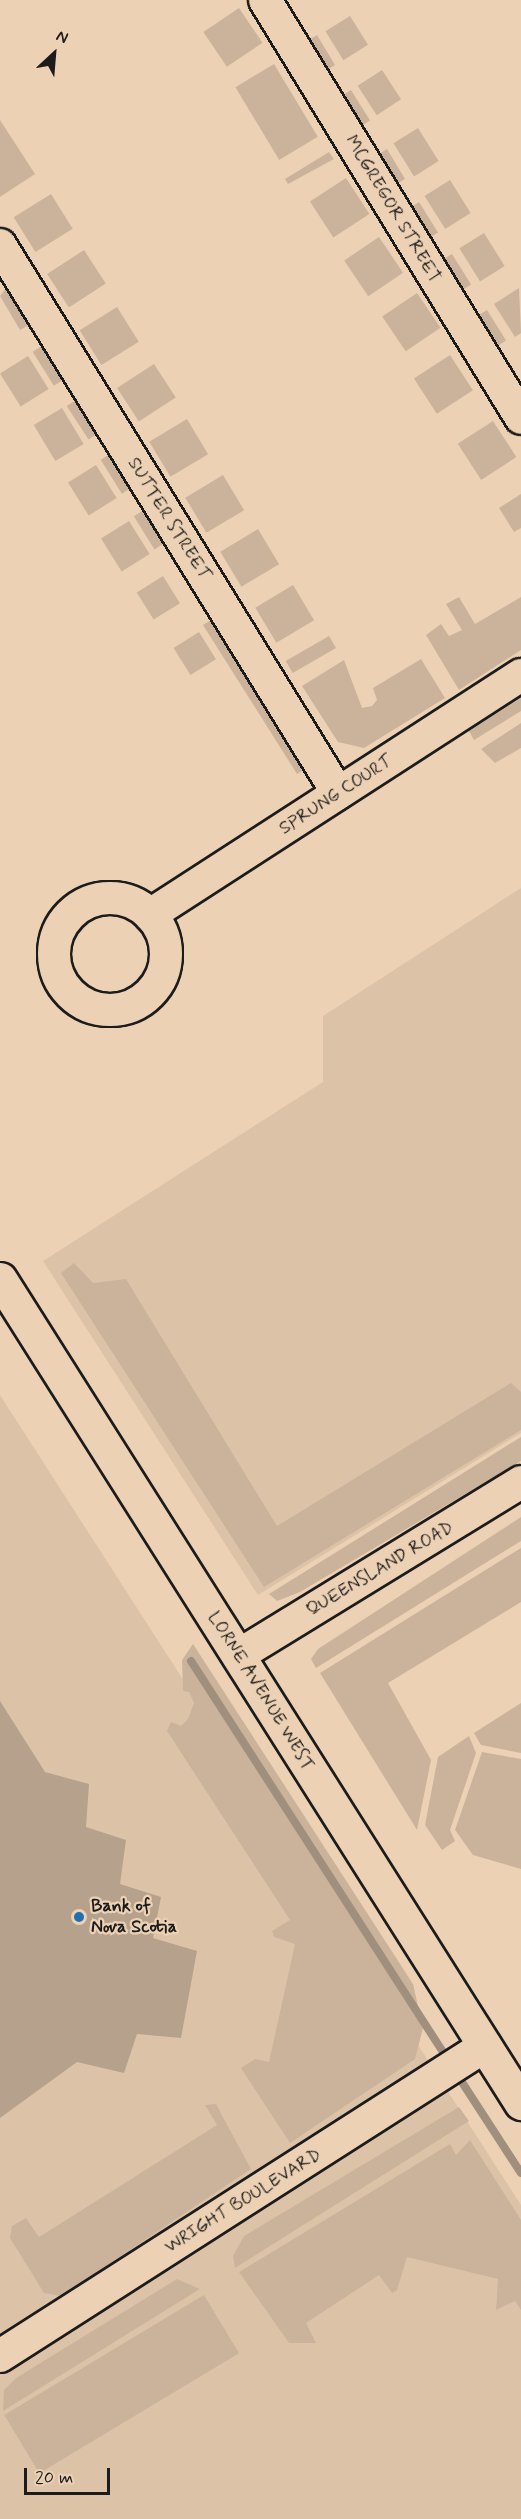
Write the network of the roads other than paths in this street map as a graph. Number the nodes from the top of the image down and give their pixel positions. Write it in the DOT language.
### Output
graph roads {
  1 [pos="265,0"];
  2 [pos="0,245"];
  3 [pos="521,418"];
  4 [pos="521,675"];
  5 [pos="338,793"];
  6 [pos="150,915"];
  7 [pos="0,1279"];
  8 [pos="521,1482"];
  9 [pos="239,1655"];
  10 [pos="485,2046"];
  11 [pos="521,2103"];
  12 [pos="0,2355"];
  1 -- 3 [label="street, MCGREGOR STREET"];
  2 -- 5 [label="street, SUTTER STREET"];
  4 -- 5 [label="street, SPRUNG COURT"];
  5 -- 6 [label="street, SPRUNG COURT"];
  7 -- 9 [label="main road, LORNE AVENUE WEST"];
  8 -- 9 [label="street, QUEENSLAND ROAD"];
  9 -- 10 [label="main road, LORNE AVENUE WEST"];
  10 -- 11 [label="main road, LORNE AVENUE WEST"];
  10 -- 12 [label="street, WRIGHT BOULEVARD"];
}
